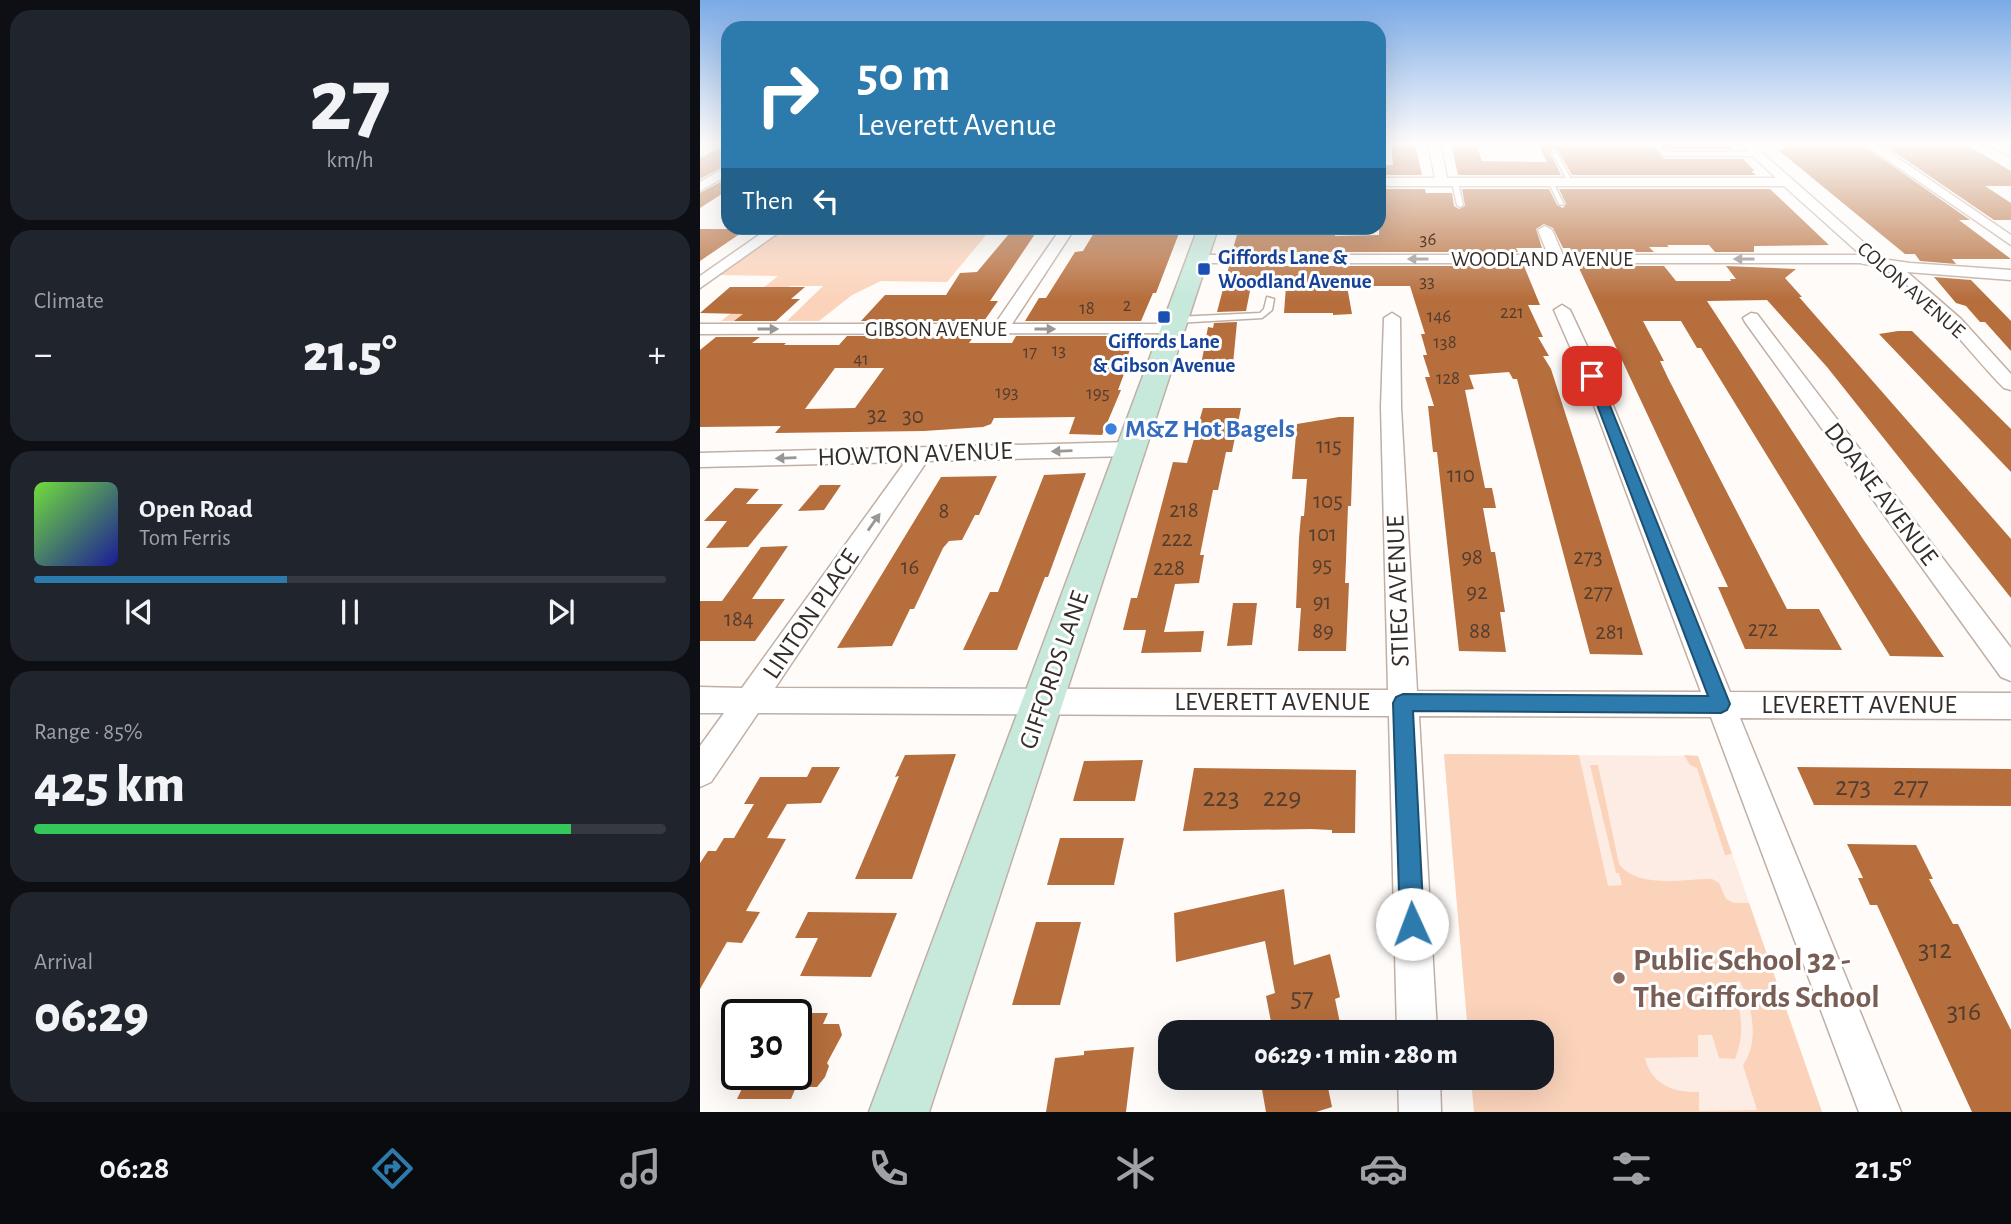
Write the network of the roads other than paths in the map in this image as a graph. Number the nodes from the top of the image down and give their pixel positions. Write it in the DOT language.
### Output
graph roads {
  1 [pos="1455,195"];
  2 [pos="1557,195"];
  3 [pos="1803,195"];
  4 [pos="1943,195"];
  5 [pos="1562,204"];
  6 [pos="1460,205"];
  7 [pos="1545,230"];
  8 [pos="768,235"];
  9 [pos="1063,235"];
  10 [pos="1206,235"];
  11 [pos="2011,241"];
  12 [pos="1197,259"];
  13 [pos="1557,259"];
  14 [pos="1887,264"];
  15 [pos="2011,275"];
  16 [pos="700,283"];
  17 [pos="1270,299"];
  18 [pos="1562,310"];
  19 [pos="836,312"];
  20 [pos="1392,318"];
  21 [pos="1751,318"];
  22 [pos="1174,324"];
  23 [pos="700,329"];
  24 [pos="819,329"];
  25 [pos="1000,329"];
  26 [pos="2011,384"];
  27 [pos="1130,449"];
  28 [pos="920,454"];
  29 [pos="700,460"];
  30 [pos="2011,669"];
  31 [pos="700,700"];
  32 [pos="752,700"];
  33 [pos="1043,700"];
  34 [pos="1403,703"];
  35 [pos="1721,704"];
  36 [pos="2011,706"];
  37 [pos="700,772"];
  38 [pos="1416,1020"];
  39 [pos="1419,1090"];
  40 [pos="899,1112"];
  41 [pos="1420,1112"];
  42 [pos="1880,1112"];
  1 -- 6 [label="lane"];
  2 -- 5 [label="lane"];
  3 -- 14 [label="street, COLON AVENUE"];
  4 -- 11 [label="street"];
  7 -- 13 [label="street"];
  8 -- 16 [label="street"];
  9 -- 25 [label="street"];
  10 -- 12 [label="street, GIFFORDS LANE"];
  13 -- 12 [label="street, WOODLAND AVENUE, one-way"];
  12 -- 22 [label="street, GIFFORDS LANE"];
  14 -- 13 [label="street, WOODLAND AVENUE, one-way"];
  14 -- 15 [label="street, WOODLAND AVENUE"];
  14 -- 26 [label="street, COLON AVENUE"];
  17 -- 22 [label="lane"];
  18 -- 35 [label="street"];
  19 -- 24 [label="street"];
  20 -- 34 [label="street, STIEG AVENUE"];
  21 -- 30 [label="street, DOANE AVENUE"];
  25 -- 22 [label="street, GIBSON AVENUE, one-way"];
  22 -- 27 [label="street, GIFFORDS LANE"];
  23 -- 24 [label="street, GIBSON AVENUE, one-way"];
  24 -- 25 [label="street, GIBSON AVENUE"];
  27 -- 28 [label="street, HOWTON AVENUE, one-way"];
  27 -- 33 [label="street, GIFFORDS LANE"];
  28 -- 29 [label="street, HOWTON AVENUE, one-way"];
  32 -- 28 [label="street, LINTON PLACE, one-way"];
  31 -- 32 [label="street, LEVERETT AVENUE"];
  32 -- 33 [label="street, LEVERETT AVENUE"];
  32 -- 37 [label="street, LINTON PLACE"];
  33 -- 34 [label="street, LEVERETT AVENUE"];
  33 -- 40 [label="street, GIFFORDS LANE"];
  34 -- 35 [label="street, LEVERETT AVENUE"];
  34 -- 38 [label="street, STIEG AVENUE"];
  35 -- 36 [label="street, LEVERETT AVENUE"];
  35 -- 42 [label="street"];
  39 -- 41 [label="street"];
}
